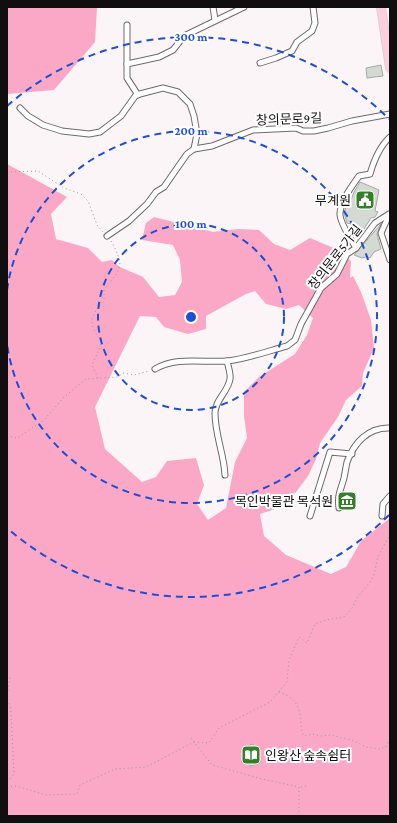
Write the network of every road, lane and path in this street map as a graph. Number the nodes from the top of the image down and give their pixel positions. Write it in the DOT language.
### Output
graph roads {
  1 [pos="213,7"];
  2 [pos="244,7"];
  3 [pos="313,7"];
  4 [pos="381,7"];
  5 [pos="215,20"];
  6 [pos="127,25"];
  7 [pos="260,63"];
  8 [pos="127,64"];
  9 [pos="390,68"];
  10 [pos="138,95"];
  11 [pos="20,108"];
  12 [pos="390,114"];
  13 [pos="390,137"];
  14 [pos="194,149"];
  15 [pos="7,172"];
  16 [pos="390,213"];
  17 [pos="108,235"];
  18 [pos="356,248"];
  19 [pos="390,260"];
  20 [pos="226,361"];
  21 [pos="155,369"];
  22 [pos="98,378"];
  23 [pos="390,428"];
  24 [pos="7,436"];
  25 [pos="352,454"];
  26 [pos="226,475"];
  27 [pos="390,496"];
  28 [pos="339,508"];
  29 [pos="310,516"];
  30 [pos="382,516"];
  31 [pos="390,535"];
  32 [pos="7,675"];
  33 [pos="278,692"];
  34 [pos="7,696"];
  35 [pos="7,700"];
  36 [pos="11,712"];
  37 [pos="7,713"];
  38 [pos="191,738"];
  39 [pos="390,738"];
  40 [pos="194,742"];
  41 [pos="7,782"];
  42 [pos="306,786"];
  43 [pos="7,787"];
  44 [pos="299,787"];
  45 [pos="298,816"];
  1 -- 5 [label="street"];
  2 -- 5 [label="street"];
  3 -- 7 [label="street"];
  4 -- 9 [label="main road"];
  5 -- 8 [label="street"];
  6 -- 8 [label="street"];
  8 -- 10 [label="street"];
  10 -- 11 [label="street"];
  10 -- 14 [label="street"];
  12 -- 14 [label="street, 창의문로9길"];
  13 -- 18 [label="street"];
  14 -- 17 [label="street"];
  15 -- 17 [label="path"];
  16 -- 18 [label="street, 창의문로5가길"];
  16 -- 19 [label="street"];
  17 -- 22 [label="path"];
  18 -- 20 [label="street, 창의문로5가길"];
  20 -- 21 [label="street, 창의문로5가길"];
  20 -- 26 [label="street"];
  21 -- 22 [label="path"];
  22 -- 24 [label="path"];
  23 -- 25 [label="street"];
  25 -- 28 [label="street"];
  25 -- 29 [label="street"];
  27 -- 30 [label="street"];
  31 -- 33 [label="path"];
  32 -- 34 [label="path"];
  33 -- 39 [label="path"];
  33 -- 40 [label="path"];
  35 -- 36 [label="path"];
  36 -- 37 [label="path"];
  36 -- 41 [label="path"];
  38 -- 40 [label="path"];
  40 -- 43 [label="path"];
  40 -- 44 [label="path"];
  42 -- 44 [label="path"];
  44 -- 45 [label="path"];
}
